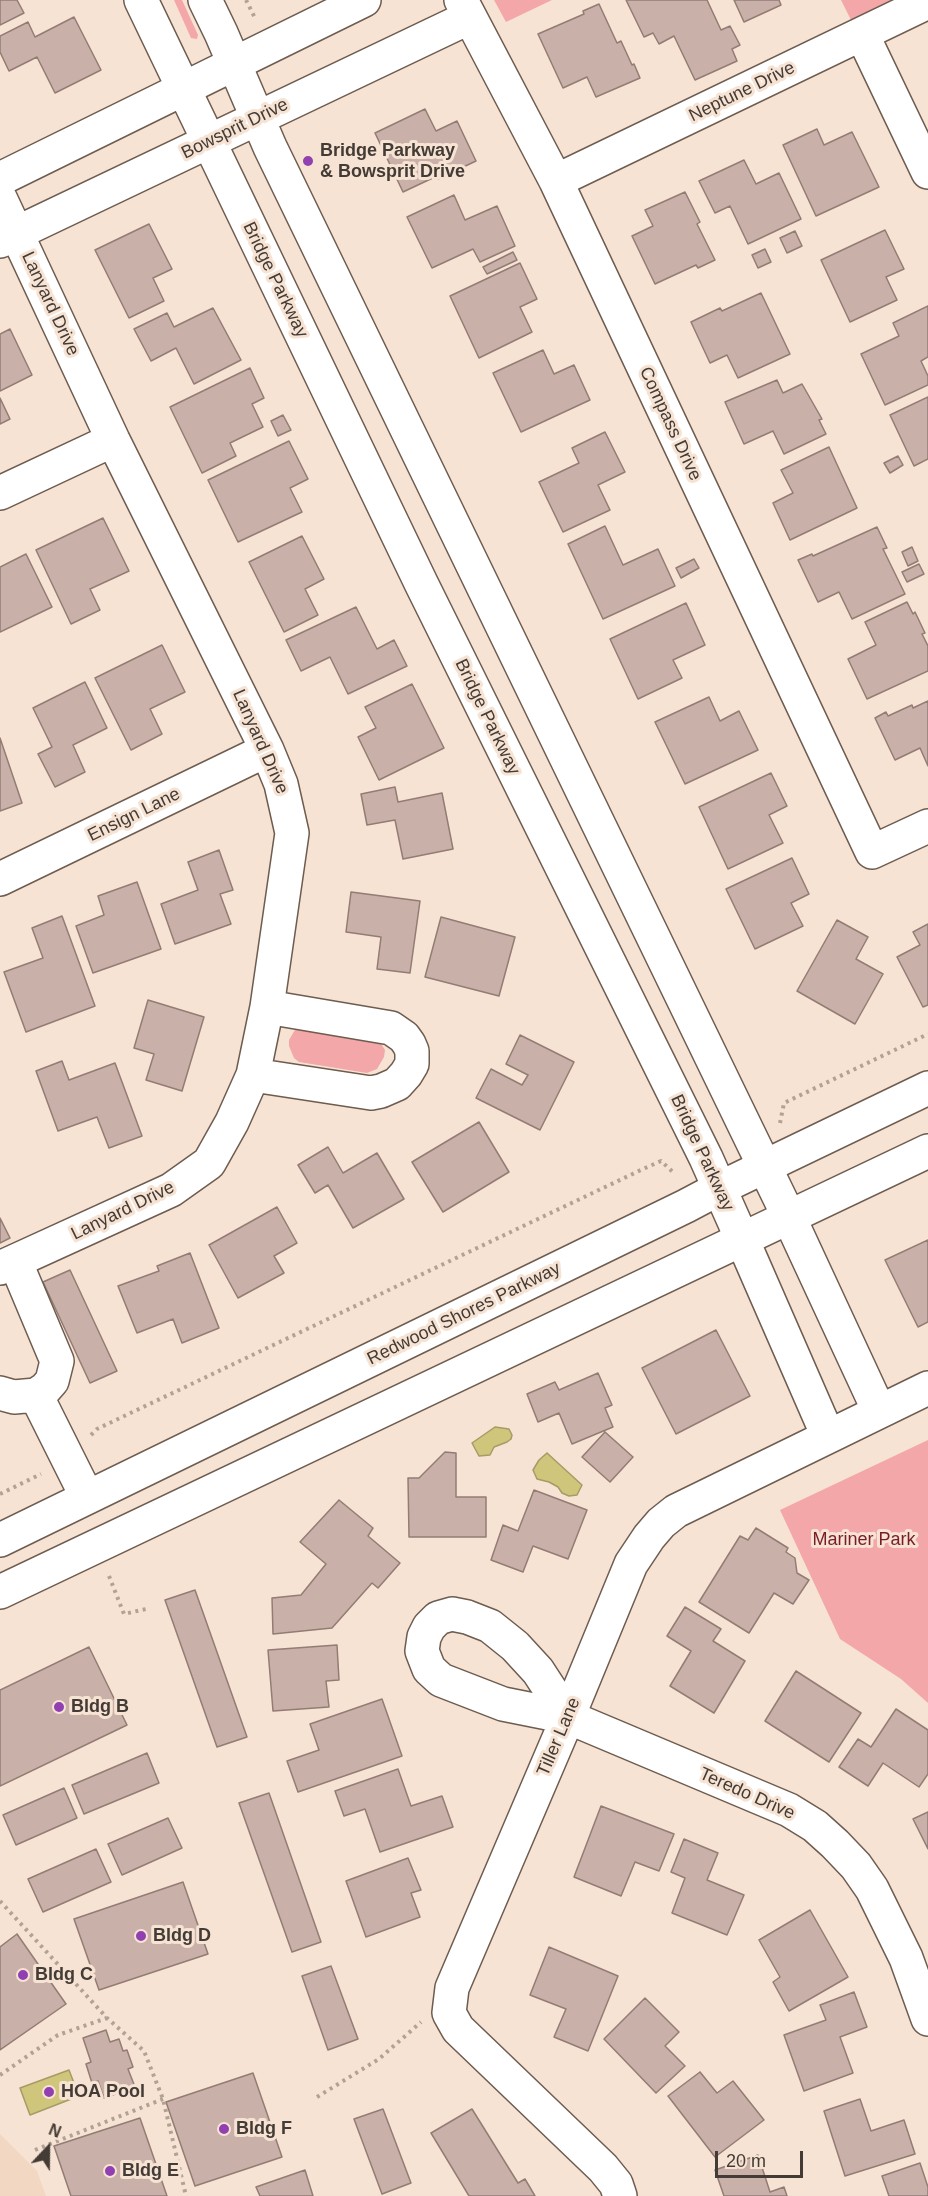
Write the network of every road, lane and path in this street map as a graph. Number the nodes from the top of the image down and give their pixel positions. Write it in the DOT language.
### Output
graph roads {
  1 [pos="141,0"];
  2 [pos="205,0"];
  3 [pos="246,0"];
  4 [pos="364,0"];
  5 [pos="928,2"];
  6 [pos="465,9"];
  7 [pos="255,19"];
  8 [pos="862,34"];
  9 [pos="233,64"];
  10 [pos="184,88"];
  11 [pos="257,119"];
  12 [pos="209,142"];
  13 [pos="928,172"];
  14 [pos="0,179"];
  15 [pos="556,181"];
  16 [pos="0,198"];
  17 [pos="9,237"];
  18 [pos="113,440"];
  19 [pos="0,493"];
  20 [pos="267,750"];
  21 [pos="928,826"];
  22 [pos="0,879"];
  23 [pos="267,1007"];
  24 [pos="928,1034"];
  25 [pos="253,1075"];
  26 [pos="928,1088"];
  27 [pos="780,1123"];
  28 [pos="928,1151"];
  29 [pos="764,1167"];
  30 [pos="674,1173"];
  31 [pos="720,1188"];
  32 [pos="789,1217"];
  33 [pos="742,1239"];
  34 [pos="7,1265"];
  35 [pos="928,1388"];
  36 [pos="0,1393"];
  37 [pos="36,1395"];
  38 [pos="879,1411"];
  39 [pos="828,1436"];
  40 [pos="68,1458"];
  41 [pos="0,1494"];
  42 [pos="87,1497"];
  43 [pos="0,1540"];
  44 [pos="109,1576"];
  45 [pos="0,1593"];
  46 [pos="146,1609"];
  47 [pos="568,1717"];
  48 [pos="0,1901"];
  49 [pos="449,2013"];
  50 [pos="107,2018"];
  51 [pos="928,2019"];
  52 [pos="0,2075"];
  53 [pos="317,2097"];
  54 [pos="163,2099"];
  55 [pos="35,2150"];
  56 [pos="618,2190"];
  57 [pos="186,2196"];
  1 -- 10 [label="street, Bridge Parkway"];
  2 -- 9 [label="street"];
  3 -- 7 [label="path"];
  4 -- 9 [label="street"];
  5 -- 8 [label="street, Neptune Drive"];
  6 -- 11 [label="street, Bowsprit Drive"];
  6 -- 15 [label="street, Compass Drive"];
  8 -- 13 [label="street"];
  8 -- 15 [label="street, Neptune Drive"];
  9 -- 10 [label="street"];
  9 -- 11 [label="street"];
  10 -- 12 [label="street, Bridge Parkway"];
  10 -- 14 [label="street"];
  11 -- 12 [label="street, Bowsprit Drive"];
  11 -- 29 [label="street"];
  12 -- 17 [label="street, Bowsprit Drive"];
  12 -- 31 [label="street, Bridge Parkway"];
  15 -- 21 [label="street, Compass Drive"];
  16 -- 17 [label="street, Lanyard Drive"];
  17 -- 18 [label="street, Lanyard Drive"];
  18 -- 19 [label="street"];
  18 -- 20 [label="street, Lanyard Drive"];
  20 -- 22 [label="street, Ensign Lane"];
  20 -- 23 [label="street, Lanyard Drive"];
  23 -- 25 [label="street, Lanyard Drive"];
  23 -- 25 [label="street"];
  24 -- 27 [label="path"];
  25 -- 34 [label="street, Lanyard Drive"];
  26 -- 29 [label="street, Redwood Shores Parkway"];
  28 -- 32 [label="street"];
  29 -- 31 [label="street, Redwood Shores Parkway"];
  29 -- 32 [label="street"];
  30 -- 40 [label="path"];
  31 -- 33 [label="street, Bridge Parkway"];
  31 -- 42 [label="street, Redwood Shores Parkway"];
  32 -- 33 [label="street"];
  32 -- 38 [label="street"];
  33 -- 39 [label="street, Bridge Parkway"];
  33 -- 45 [label="street"];
  34 -- 37 [label="street"];
  35 -- 38 [label="street, Tiller Lane"];
  36 -- 37 [label="street"];
  37 -- 40 [label="street"];
  38 -- 39 [label="street, Tiller Lane"];
  39 -- 47 [label="street, Tiller Lane"];
  40 -- 41 [label="path"];
  40 -- 42 [label="street"];
  42 -- 43 [label="street, Redwood Shores Parkway"];
  44 -- 46 [label="path"];
  47 -- 49 [label="street, Tiller Lane"];
  47 -- 51 [label="street, Teredo Drive"];
  48 -- 50 [label="path"];
  49 -- 53 [label="path"];
  49 -- 56 [label="street"];
  50 -- 52 [label="path"];
  50 -- 54 [label="path"];
  54 -- 55 [label="path"];
  54 -- 57 [label="path"];
}
